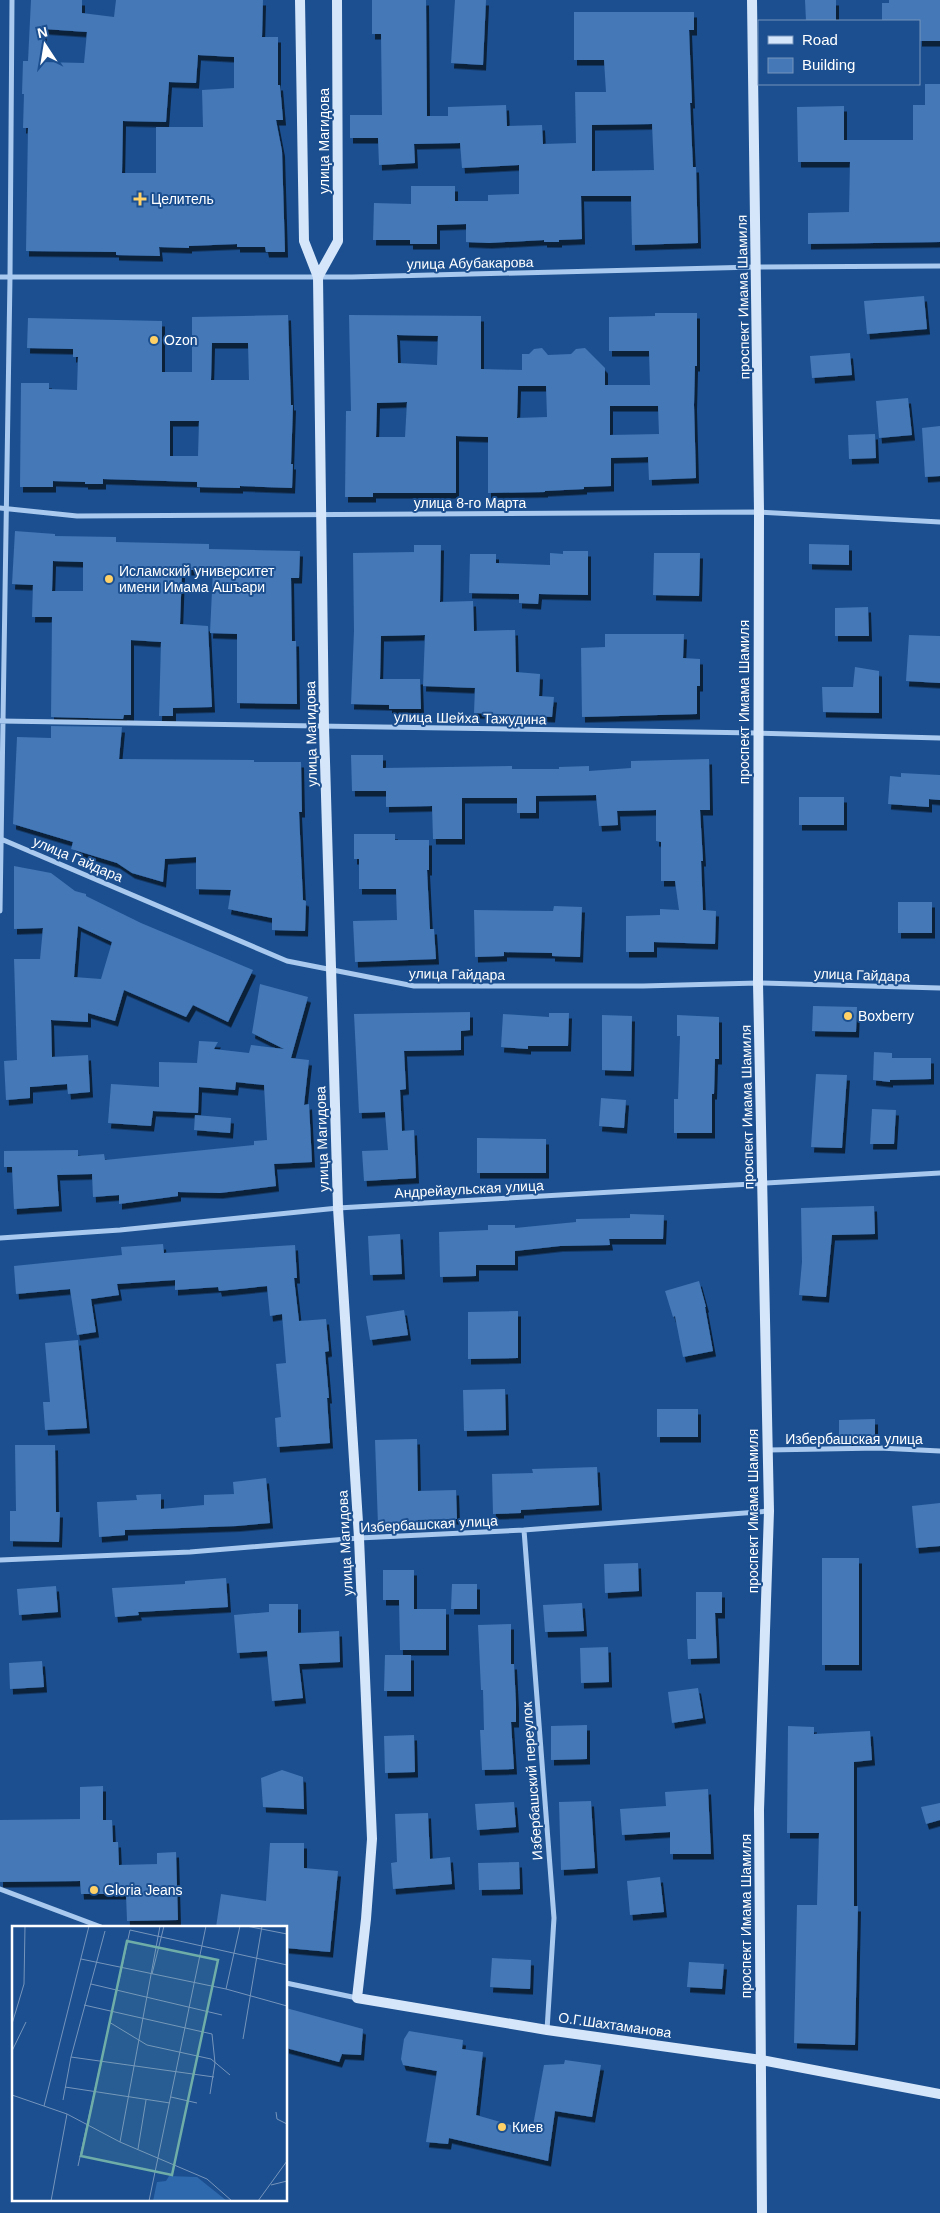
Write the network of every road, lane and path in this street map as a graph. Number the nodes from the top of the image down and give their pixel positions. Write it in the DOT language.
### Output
graph roads {
  1 [pos="12,0"];
  2 [pos="300,0"];
  3 [pos="337,0"];
  4 [pos="752,0"];
  5 [pos="940,266"];
  6 [pos="756,267"];
  7 [pos="0,277"];
  8 [pos="10,277"];
  9 [pos="318,277"];
  10 [pos="0,508"];
  11 [pos="6,509"];
  12 [pos="759,512"];
  13 [pos="323,515"];
  14 [pos="940,522"];
  15 [pos="2,720"];
  16 [pos="324,727"];
  17 [pos="758,732"];
  18 [pos="940,738"];
  19 [pos="1,839"];
  20 [pos="0,911"];
  21 [pos="331,968"];
  22 [pos="758,983"];
  23 [pos="940,988"];
  24 [pos="940,1173"];
  25 [pos="763,1183"];
  26 [pos="338,1208"];
  27 [pos="0,1238"];
  28 [pos="768,1450"];
  29 [pos="940,1451"];
  30 [pos="769,1511"];
  31 [pos="524,1530"];
  32 [pos="359,1538"];
  33 [pos="0,1560"];
  34 [pos="0,1889"];
  35 [pos="98,1926"];
  36 [pos="288,1983"];
  37 [pos="357,1998"];
  38 [pos="547,2030"];
  39 [pos="761,2060"];
  40 [pos="940,2094"];
  41 [pos="762,2213"];
  1 -- 8 [label="street"];
  2 -- 9 [label="main road, улица Магидова"];
  3 -- 9 [label="main road, улица Магидова"];
  4 -- 6 [label="main road, проспект Имама Шамиля"];
  5 -- 6 [label="street, улица Абубакарова"];
  6 -- 9 [label="street, улица Абубакарова"];
  6 -- 12 [label="main road, проспект Имама Шамиля"];
  7 -- 8 [label="street, улица Абубакарова"];
  8 -- 9 [label="street, улица Абубакарова"];
  8 -- 11 [label="street"];
  9 -- 13 [label="main road, улица Магидова"];
  10 -- 11 [label="street, улица 8-го Марта"];
  11 -- 13 [label="street, улица 8-го Марта"];
  11 -- 15 [label="street"];
  12 -- 13 [label="street, улица 8-го Марта"];
  12 -- 14 [label="street, улица 8-го Марта"];
  12 -- 17 [label="main road, проспект Имама Шамиля"];
  13 -- 16 [label="main road, улица Магидова"];
  15 -- 16 [label="street, улица Шейха Тажудина"];
  15 -- 19 [label="street"];
  16 -- 17 [label="street, улица Шейха Тажудина"];
  16 -- 21 [label="main road, улица Магидова"];
  17 -- 18 [label="street, улица Шейха Тажудина"];
  17 -- 22 [label="main road, проспект Имама Шамиля"];
  19 -- 20 [label="street"];
  19 -- 21 [label="street, улица Гайдара"];
  21 -- 22 [label="street, улица Гайдара"];
  21 -- 26 [label="main road, улица Магидова"];
  22 -- 23 [label="street, улица Гайдара"];
  22 -- 25 [label="main road, проспект Имама Шамиля"];
  24 -- 25 [label="street, Андрейаульская улица"];
  25 -- 26 [label="street, Андрейаульская улица"];
  25 -- 28 [label="main road, проспект Имама Шамиля"];
  26 -- 27 [label="street, Андрейаульская улица"];
  26 -- 32 [label="main road, улица Магидова"];
  28 -- 29 [label="street, Избербашская улица"];
  28 -- 30 [label="main road, проспект Имама Шамиля"];
  30 -- 31 [label="street, Избербашская улица"];
  30 -- 39 [label="main road, проспект Имама Шамиля"];
  31 -- 32 [label="street, Избербашская улица"];
  31 -- 38 [label="street, Избербашский переулок"];
  32 -- 33 [label="street, Избербашская улица"];
  32 -- 37 [label="main road, улица Магидова"];
  34 -- 35 [label="street"];
  36 -- 37 [label="street, О.Г.Шахтаманова"];
  37 -- 38 [label="main road, О.Г.Шахтаманова"];
  38 -- 39 [label="main road, О.Г.Шахтаманова"];
  39 -- 40 [label="main road, О.Г.Шахтаманова"];
  39 -- 41 [label="main road, проспект Имама Шамиля"];
}
